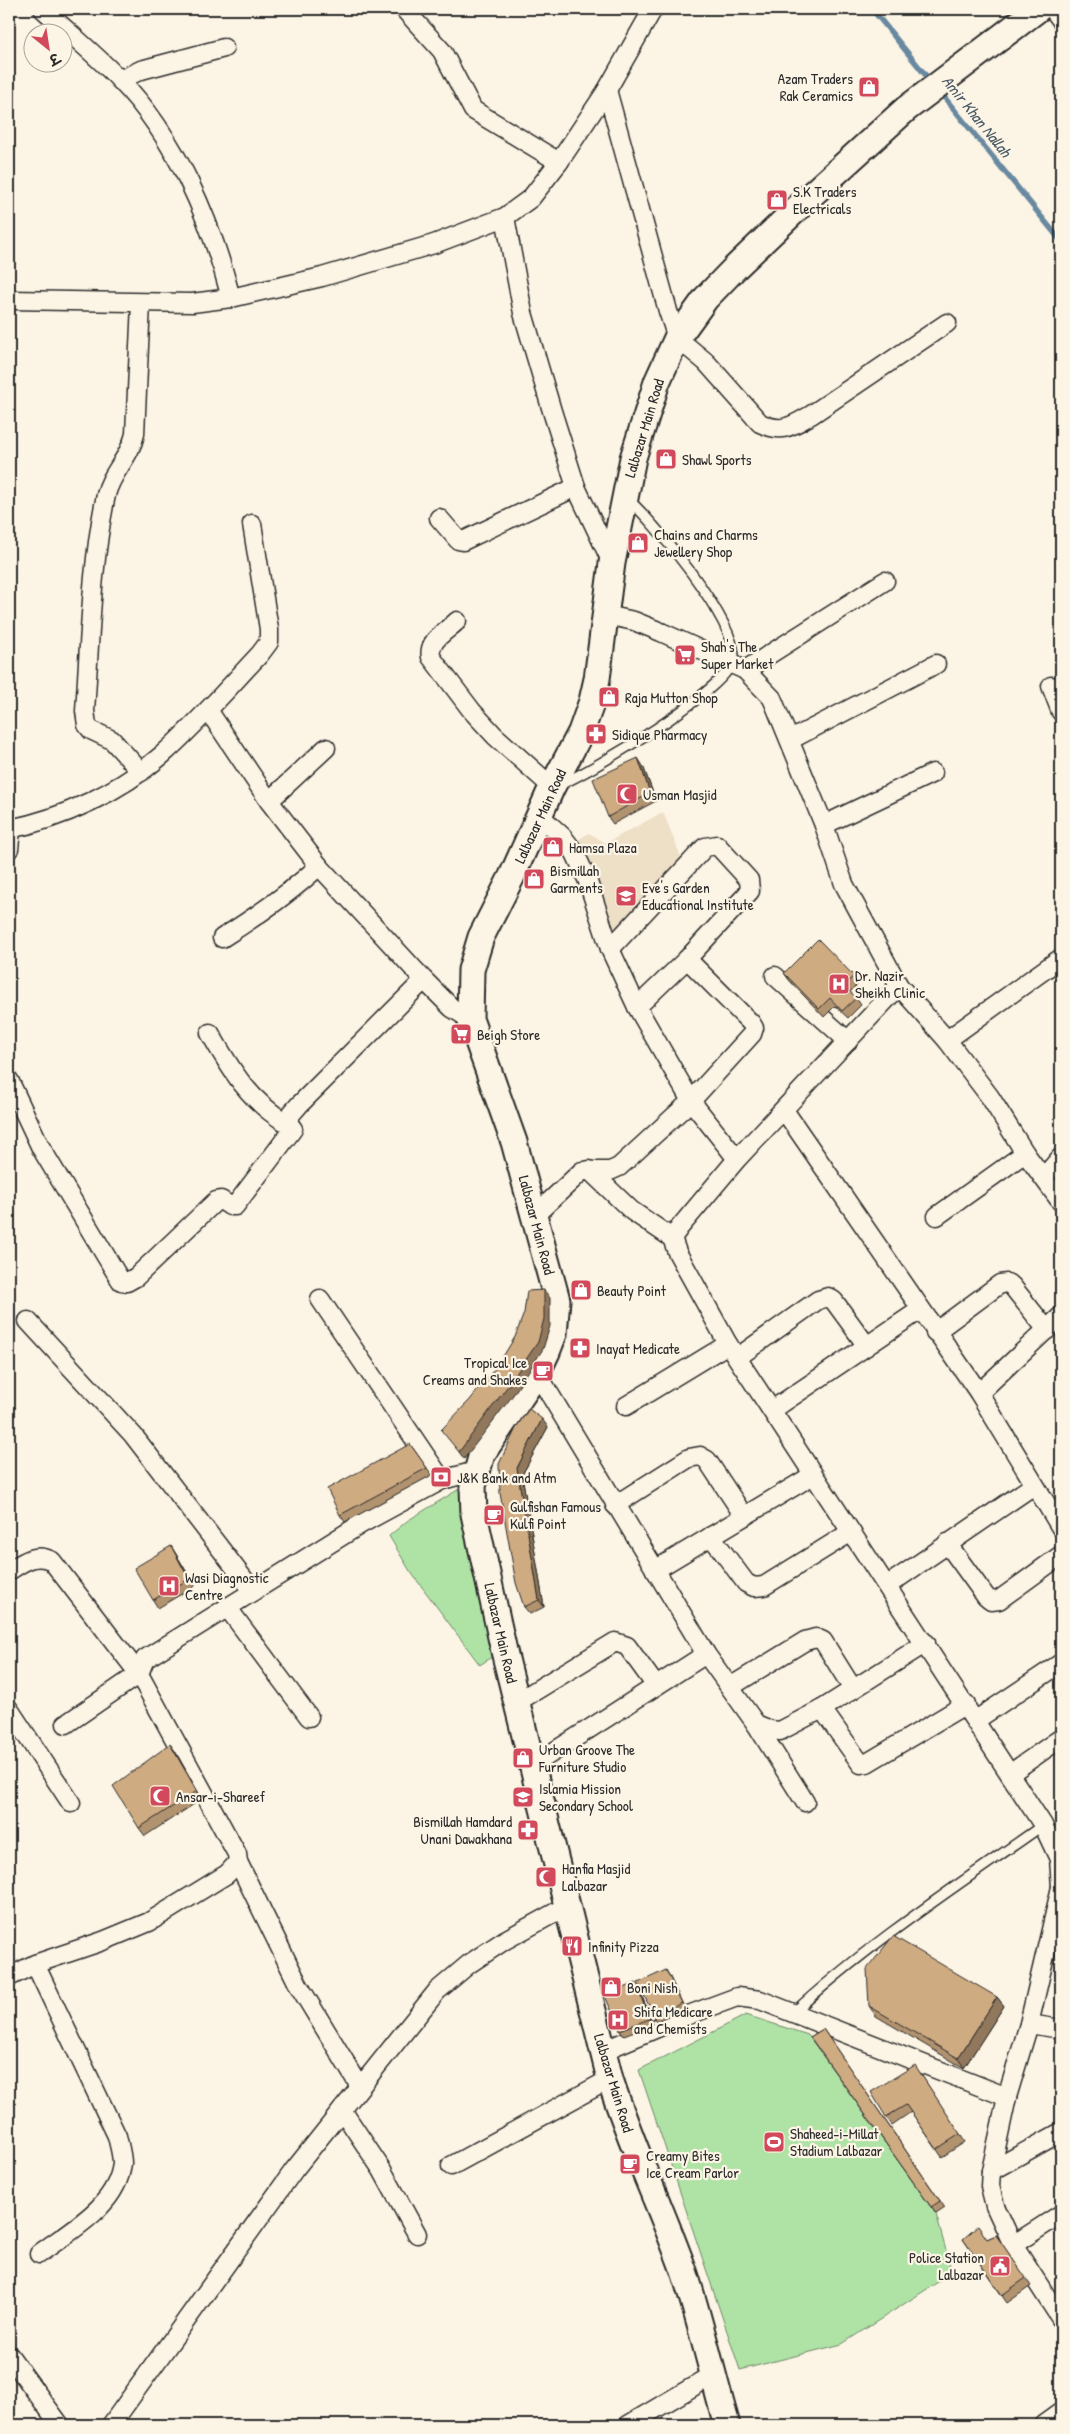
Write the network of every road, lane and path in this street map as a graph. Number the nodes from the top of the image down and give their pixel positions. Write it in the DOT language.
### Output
graph roads {
  1 [pos="43,9"];
  2 [pos="404,9"];
  3 [pos="653,9"];
  4 [pos="1038,9"];
  5 [pos="1053,9"];
  6 [pos="1061,20"];
  7 [pos="224,48"];
  8 [pos="120,80"];
  9 [pos="607,90"];
  10 [pos="559,162"];
  11 [pos="505,217"];
  12 [pos="231,298"];
  13 [pos="9,300"];
  14 [pos="142,303"];
  15 [pos="947,323"];
  16 [pos="677,338"];
  17 [pos="576,487"];
  18 [pos="625,495"];
  19 [pos="439,518"];
  20 [pos="252,524"];
  21 [pos="612,563"];
  22 [pos="885,581"];
  23 [pos="606,614"];
  24 [pos="457,621"];
  25 [pos="936,664"];
  26 [pos="739,668"];
  27 [pos="1050,686"];
  28 [pos="208,710"];
  29 [pos="1061,712"];
  30 [pos="790,740"];
  31 [pos="326,748"];
  32 [pos="141,772"];
  33 [pos="934,774"];
  34 [pos="552,787"];
  35 [pos="270,801"];
  36 [pos="540,816"];
  37 [pos="824,825"];
  38 [pos="10,829"];
  39 [pos="9,849"];
  40 [pos="319,866"];
  41 [pos="222,938"];
  42 [pos="610,949"];
  43 [pos="1061,958"];
  44 [pos="687,959"];
  45 [pos="775,976"];
  46 [pos="424,980"];
  47 [pos="899,986"];
  48 [pos="637,1007"];
  49 [pos="470,1019"];
  50 [pos="210,1033"];
  51 [pos="947,1040"];
  52 [pos="848,1041"];
  53 [pos="9,1080"];
  54 [pos="691,1101"];
  55 [pos="784,1110"];
  56 [pos="287,1123"];
  57 [pos="1025,1152"];
  58 [pos="1061,1157"];
  59 [pos="737,1159"];
  60 [pos="589,1170"];
  61 [pos="1044,1177"];
  62 [pos="1061,1202"];
  63 [pos="535,1215"];
  64 [pos="937,1216"];
  65 [pos="672,1238"];
  66 [pos="320,1299"];
  67 [pos="920,1310"];
  68 [pos="1061,1316"];
  69 [pos="28,1321"];
  70 [pos="1047,1330"];
  71 [pos="935,1332"];
  72 [pos="867,1346"];
  73 [pos="733,1350"];
  74 [pos="537,1373"];
  75 [pos="979,1393"];
  76 [pos="626,1406"];
  77 [pos="772,1410"];
  78 [pos="476,1471"];
  79 [pos="813,1475"];
  80 [pos="442,1480"];
  81 [pos="1034,1485"];
  82 [pos="615,1505"];
  83 [pos="744,1516"];
  84 [pos="1060,1521"];
  85 [pos="852,1532"];
  86 [pos="711,1536"];
  87 [pos="947,1543"];
  88 [pos="1061,1556"];
  89 [pos="655,1570"];
  90 [pos="9,1571"];
  91 [pos="888,1585"];
  92 [pos="253,1591"];
  93 [pos="227,1607"];
  94 [pos="926,1643"];
  95 [pos="706,1654"];
  96 [pos="1061,1663"];
  97 [pos="139,1674"];
  98 [pos="656,1686"];
  99 [pos="730,1687"];
  100 [pos="853,1689"];
  101 [pos="517,1702"];
  102 [pos="966,1704"];
  103 [pos="9,1709"];
  104 [pos="822,1709"];
  105 [pos="309,1717"];
  106 [pos="976,1720"];
  107 [pos="66,1724"];
  108 [pos="756,1724"];
  109 [pos="1061,1738"];
  110 [pos="533,1765"];
  111 [pos="1011,1773"];
  112 [pos="805,1802"];
  113 [pos="71,1803"];
  114 [pos="1043,1825"];
  115 [pos="238,1862"];
  116 [pos="1061,1887"];
  117 [pos="567,1906"];
  118 [pos="35,1964"];
  119 [pos="9,1977"];
  120 [pos="792,2014"];
  121 [pos="1029,2024"];
  122 [pos="1061,2030"];
  123 [pos="603,2052"];
  124 [pos="610,2079"];
  125 [pos="359,2085"];
  126 [pos="1007,2097"];
  127 [pos="342,2110"];
  128 [pos="1061,2132"];
  129 [pos="450,2166"];
  130 [pos="991,2170"];
  131 [pos="1061,2214"];
  132 [pos="417,2234"];
  133 [pos="1013,2244"];
  134 [pos="39,2254"];
  135 [pos="1061,2319"];
  136 [pos="9,2355"];
  137 [pos="712,2375"];
  138 [pos="1061,2412"];
  139 [pos="60,2425"];
  140 [pos="111,2425"];
  141 [pos="628,2425"];
  142 [pos="728,2425"];
  143 [pos="1043,2425"];
  1 -- 8 [label="street"];
  2 -- 10 [label="street"];
  3 -- 9 [label="street"];
  4 -- 16 [label="main road, Lalbazar Main Road"];
  5 -- 6 [label="street"];
  7 -- 8 [label="street"];
  8 -- 12 [label="street"];
  9 -- 10 [label="street"];
  9 -- 16 [label="street"];
  10 -- 11 [label="street"];
  11 -- 12 [label="street"];
  11 -- 17 [label="street"];
  12 -- 14 [label="street"];
  13 -- 14 [label="street"];
  14 -- 32 [label="street"];
  15 -- 16 [label="street"];
  16 -- 18 [label="main road, Lalbazar Main Road"];
  17 -- 19 [label="street"];
  17 -- 21 [label="street"];
  18 -- 21 [label="main road, Lalbazar Main Road"];
  18 -- 26 [label="lane"];
  20 -- 28 [label="street"];
  21 -- 23 [label="main road, Lalbazar Main Road"];
  22 -- 26 [label="street"];
  23 -- 26 [label="street"];
  23 -- 34 [label="main road, Lalbazar Main Road"];
  24 -- 34 [label="street"];
  25 -- 30 [label="street"];
  26 -- 30 [label="street"];
  26 -- 34 [label="lane"];
  27 -- 29 [label="street"];
  28 -- 32 [label="street"];
  28 -- 35 [label="street"];
  30 -- 37 [label="street"];
  31 -- 35 [label="street"];
  32 -- 38 [label="street"];
  33 -- 37 [label="street"];
  34 -- 36 [label="main road, Lalbazar Main Road"];
  35 -- 40 [label="street"];
  36 -- 42 [label="street"];
  36 -- 49 [label="main road, Lalbazar Main Road"];
  37 -- 47 [label="street"];
  38 -- 39 [label="street"];
  40 -- 41 [label="street"];
  40 -- 46 [label="street"];
  42 -- 44 [label="street"];
  42 -- 48 [label="street"];
  43 -- 51 [label="street"];
  44 -- 48 [label="street"];
  44 -- 54 [label="street"];
  45 -- 52 [label="street"];
  46 -- 49 [label="street"];
  46 -- 56 [label="street"];
  47 -- 51 [label="street"];
  47 -- 52 [label="street"];
  48 -- 54 [label="street"];
  49 -- 63 [label="main road, Lalbazar Main Road"];
  50 -- 56 [label="street"];
  51 -- 57 [label="street"];
  52 -- 55 [label="street"];
  53 -- 56 [label="street"];
  54 -- 59 [label="street"];
  54 -- 60 [label="street"];
  55 -- 59 [label="street"];
  55 -- 67 [label="street"];
  57 -- 61 [label="street"];
  57 -- 64 [label="street"];
  58 -- 61 [label="street"];
  59 -- 65 [label="street"];
  60 -- 63 [label="street"];
  60 -- 65 [label="street"];
  61 -- 62 [label="street"];
  63 -- 74 [label="main road, Lalbazar Main Road"];
  65 -- 73 [label="street"];
  66 -- 80 [label="street"];
  67 -- 71 [label="street"];
  67 -- 72 [label="street"];
  68 -- 70 [label="street"];
  69 -- 92 [label="street"];
  70 -- 71 [label="street"];
  70 -- 75 [label="street"];
  71 -- 75 [label="street"];
  72 -- 73 [label="street"];
  72 -- 77 [label="street"];
  73 -- 76 [label="street"];
  73 -- 77 [label="street"];
  74 -- 78 [label="main road, Lalbazar Main Road"];
  74 -- 82 [label="street"];
  75 -- 81 [label="street"];
  77 -- 79 [label="street"];
  78 -- 80 [label="street"];
  78 -- 101 [label="main road, Lalbazar Main Road"];
  79 -- 83 [label="street"];
  79 -- 85 [label="street"];
  80 -- 92 [label="street"];
  81 -- 84 [label="street"];
  81 -- 87 [label="street"];
  82 -- 83 [label="street"];
  82 -- 89 [label="street"];
  83 -- 86 [label="street"];
  85 -- 86 [label="street"];
  85 -- 91 [label="street"];
  86 -- 89 [label="street"];
  87 -- 88 [label="street"];
  87 -- 91 [label="street"];
  89 -- 95 [label="street"];
  90 -- 97 [label="street"];
  91 -- 94 [label="street"];
  92 -- 93 [label="street"];
  93 -- 97 [label="street"];
  93 -- 105 [label="street"];
  94 -- 100 [label="street"];
  94 -- 102 [label="street"];
  95 -- 98 [label="street"];
  95 -- 99 [label="street"];
  96 -- 106 [label="street"];
  97 -- 107 [label="street"];
  97 -- 115 [label="street"];
  98 -- 101 [label="street"];
  98 -- 110 [label="street"];
  99 -- 100 [label="street"];
  99 -- 108 [label="street"];
  100 -- 104 [label="street"];
  101 -- 110 [label="main road, Lalbazar Main Road"];
  102 -- 104 [label="street"];
  102 -- 106 [label="street"];
  103 -- 113 [label="street"];
  104 -- 108 [label="street"];
  106 -- 111 [label="street"];
  108 -- 112 [label="street"];
  109 -- 111 [label="street"];
  110 -- 117 [label="main road, Lalbazar Main Road"];
  111 -- 114 [label="street"];
  114 -- 116 [label="street"];
  114 -- 120 [label="lane"];
  115 -- 118 [label="street"];
  115 -- 125 [label="street"];
  116 -- 121 [label="street"];
  117 -- 123 [label="main road, Lalbazar Main Road"];
  117 -- 125 [label="street"];
  118 -- 119 [label="street"];
  118 -- 134 [label="street"];
  120 -- 123 [label="street"];
  120 -- 126 [label="street"];
  121 -- 122 [label="street"];
  121 -- 126 [label="street"];
  123 -- 124 [label="main road, Lalbazar Main Road"];
  124 -- 129 [label="street"];
  124 -- 137 [label="main road, Lalbazar Main Road"];
  125 -- 127 [label="street"];
  126 -- 130 [label="street"];
  127 -- 132 [label="street"];
  127 -- 140 [label="street"];
  128 -- 130 [label="street"];
  130 -- 133 [label="street"];
  131 -- 133 [label="street"];
  133 -- 135 [label="street"];
  136 -- 139 [label="street"];
  137 -- 141 [label="street"];
  137 -- 142 [label="main road, Lalbazar Main Road"];
  138 -- 143 [label="street"];
}
